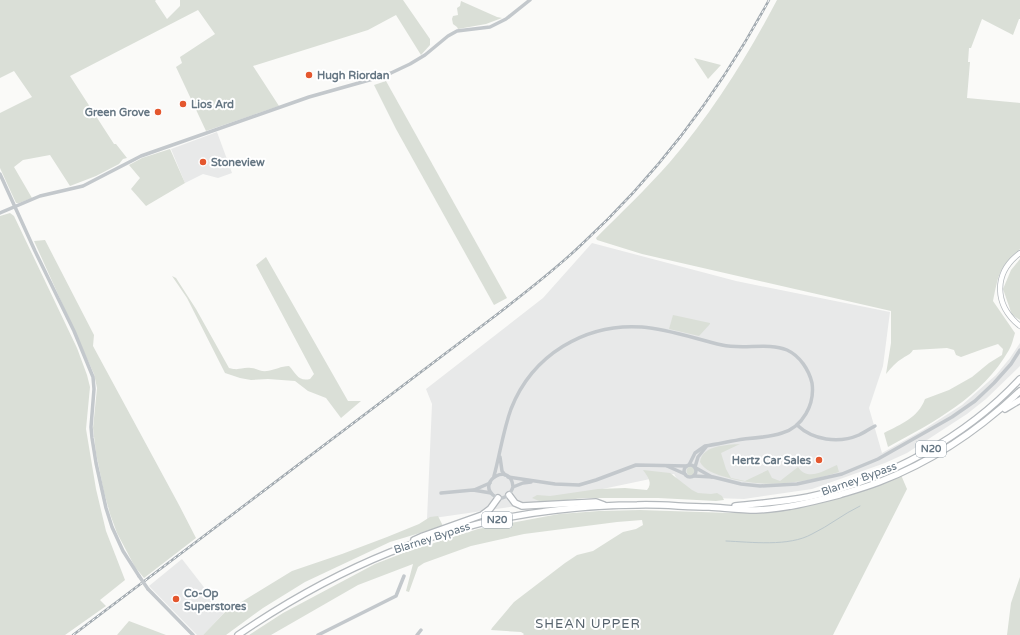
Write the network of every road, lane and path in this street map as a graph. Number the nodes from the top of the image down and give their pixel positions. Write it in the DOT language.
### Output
graph roads {
  1 [pos="530,0"];
  2 [pos="0,174"];
  3 [pos="15,207"];
  4 [pos="0,213"];
  5 [pos="1020,252"];
  6 [pos="1020,326"];
  7 [pos="1020,350"];
  8 [pos="1020,379"];
  9 [pos="1020,391"];
  10 [pos="1020,400"];
  11 [pos="797,425"];
  12 [pos="875,426"];
  13 [pos="966,436"];
  14 [pos="706,446"];
  15 [pos="500,452"];
  16 [pos="666,465"];
  17 [pos="688,465"];
  18 [pos="696,468"];
  19 [pos="685,475"];
  20 [pos="494,476"];
  21 [pos="507,476"];
  22 [pos="694,476"];
  23 [pos="713,477"];
  24 [pos="490,482"];
  25 [pos="538,482"];
  26 [pos="512,487"];
  27 [pos="473,490"];
  28 [pos="441,493"];
  29 [pos="492,493"];
  30 [pos="509,495"];
  31 [pos="498,498"];
  32 [pos="606,506"];
  33 [pos="718,507"];
  34 [pos="391,552"];
  35 [pos="404,576"];
  36 [pos="421,630"];
  37 [pos="193,635"];
  38 [pos="238,635"];
  39 [pos="318,635"];
  40 [pos="417,635"];
  1 -- 3 [label="street"];
  2 -- 3 [label="street"];
  3 -- 4 [label="street"];
  3 -- 37 [label="street, bridge"];
  5 -- 6 [label="main road"];
  7 -- 23 [label="street"];
  8 -- 33 [label="highway, Blarney Bypass / N20"];
  9 -- 13 [label="highway, Blarney Bypass / N20"];
  10 -- 13 [label="highway"];
  11 -- 12 [label="street"];
  11 -- 14 [label="street"];
  11 -- 15 [label="street"];
  13 -- 33 [label="highway, Blarney Bypass / N20"];
  14 -- 17 [label="street"];
  14 -- 18 [label="street"];
  15 -- 20 [label="street"];
  15 -- 21 [label="street"];
  16 -- 17 [label="street"];
  16 -- 19 [label="street"];
  16 -- 25 [label="street"];
  17 -- 18 [label="street"];
  17 -- 19 [label="street"];
  18 -- 22 [label="street"];
  18 -- 23 [label="street"];
  19 -- 22 [label="street"];
  20 -- 21 [label="street"];
  20 -- 24 [label="street"];
  21 -- 25 [label="street"];
  21 -- 26 [label="street"];
  22 -- 23 [label="street"];
  24 -- 27 [label="street"];
  24 -- 29 [label="street"];
  25 -- 26 [label="street"];
  26 -- 30 [label="street"];
  27 -- 28 [label="street"];
  27 -- 29 [label="street"];
  29 -- 31 [label="street"];
  30 -- 31 [label="street"];
  30 -- 32 [label="highway"];
  31 -- 34 [label="highway"];
  32 -- 33 [label="highway, Blarney Bypass / N20"];
  32 -- 34 [label="highway, Blarney Bypass / N20"];
  34 -- 38 [label="highway, Blarney Bypass / N20"];
  35 -- 39 [label="street"];
  36 -- 40 [label="street"];
}
